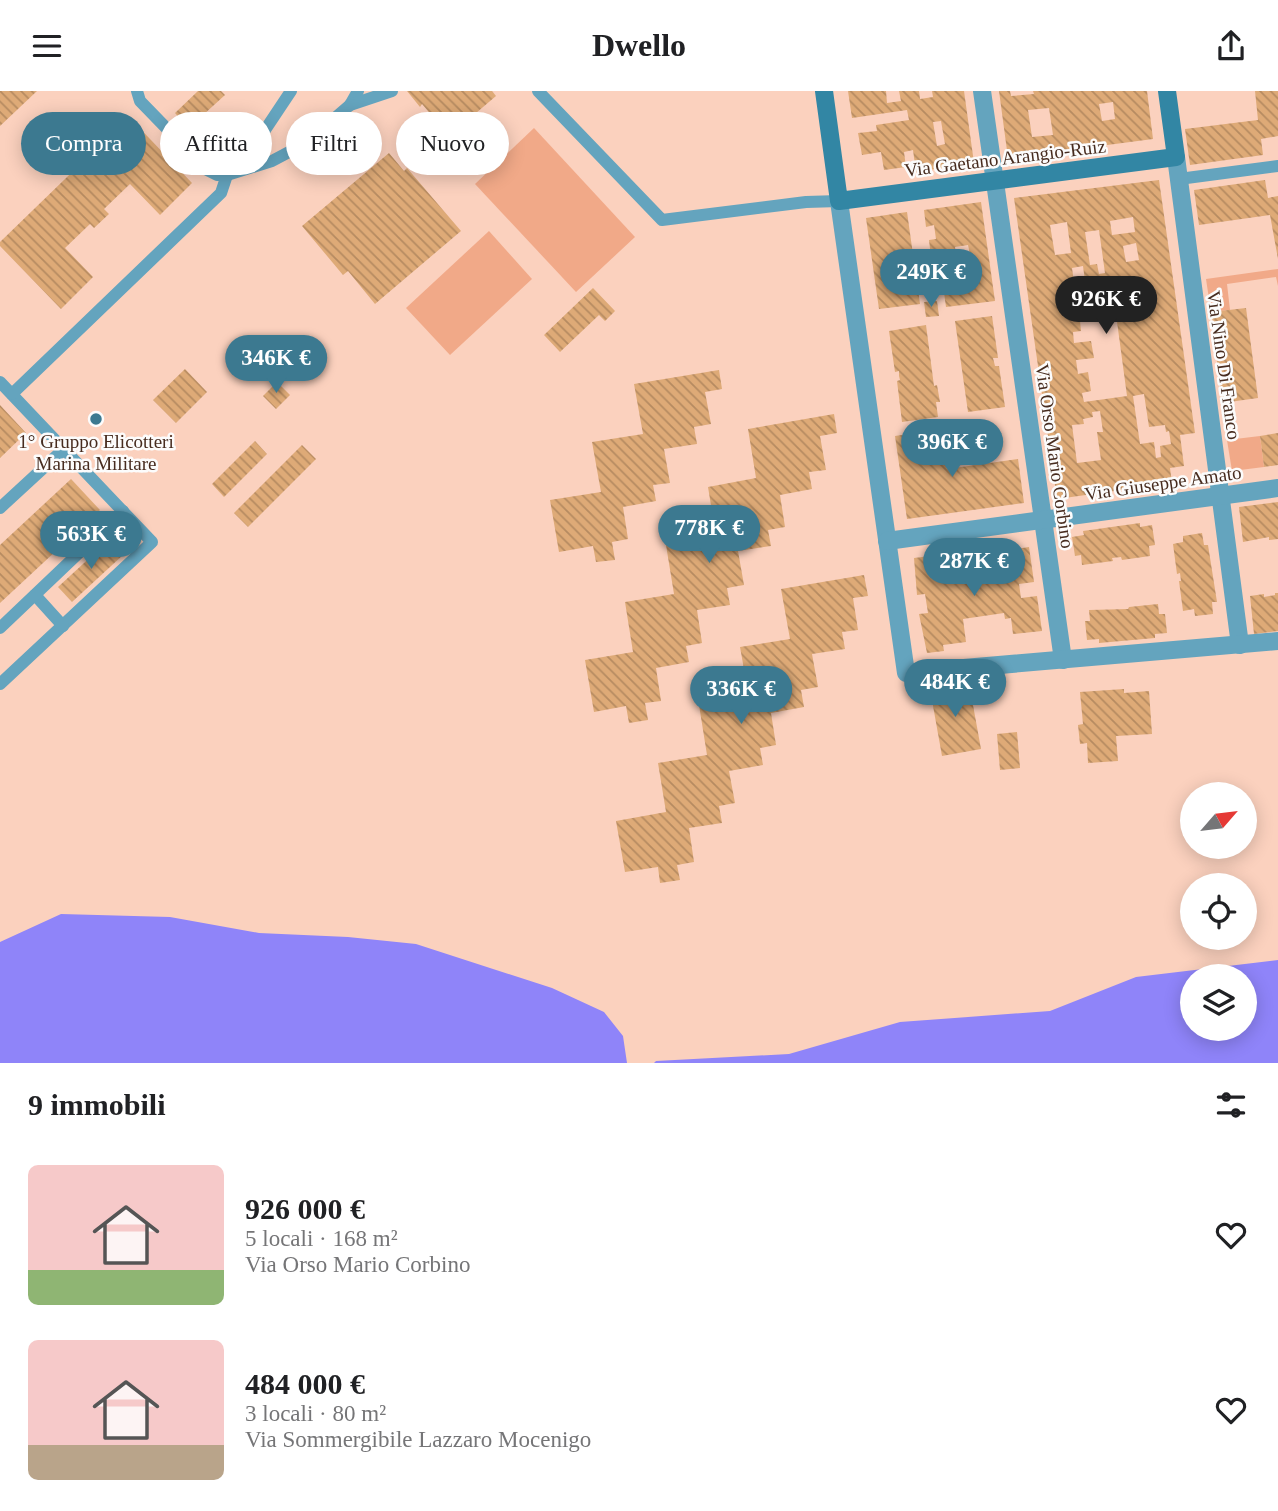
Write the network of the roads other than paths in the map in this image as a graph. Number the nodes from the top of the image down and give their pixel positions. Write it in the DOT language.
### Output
graph roads {
  1 [pos="137,91"];
  2 [pos="291,91"];
  3 [pos="358,91"];
  4 [pos="392,91"];
  5 [pos="538,91"];
  6 [pos="824,91"];
  7 [pos="982,91"];
  8 [pos="1167,91"];
  9 [pos="351,105"];
  10 [pos="272,120"];
  11 [pos="160,122"];
  12 [pos="1175,157"];
  13 [pos="272,161"];
  14 [pos="1278,166"];
  15 [pos="227,175"];
  16 [pos="1179,179"];
  17 [pos="995,181"];
  18 [pos="839,201"];
  19 [pos="0,382"];
  20 [pos="12,394"];
  21 [pos="64,449"];
  22 [pos="1278,488"];
  23 [pos="1221,496"];
  24 [pos="0,508"];
  25 [pos="123,511"];
  26 [pos="1042,520"];
  27 [pos="887,541"];
  28 [pos="35,595"];
  29 [pos="63,626"];
  30 [pos="0,628"];
  31 [pos="1278,641"];
  32 [pos="1240,645"];
  33 [pos="1063,660"];
  34 [pos="0,684"];
  1 -- 11 [label="lane"];
  2 -- 10 [label="lane"];
  3 -- 9 [label="lane"];
  4 -- 9 [label="lane"];
  5 -- 18 [label="lane"];
  6 -- 18 [label="street"];
  7 -- 17 [label="street, Via Orso Mario Corbino"];
  8 -- 12 [label="street, Via Nino Di Franco"];
  9 -- 13 [label="lane"];
  12 -- 16 [label="street, Via Nino Di Franco"];
  12 -- 17 [label="street, Via Gaetano Arangio-Ruiz"];
  14 -- 16 [label="lane"];
  15 -- 20 [label="lane"];
  16 -- 23 [label="street, Via Nino Di Franco"];
  17 -- 18 [label="street, Via Gaetano Arangio-Ruiz"];
  17 -- 26 [label="street, Via Orso Mario Corbino"];
  18 -- 27 [label="street"];
  19 -- 20 [label="lane"];
  20 -- 21 [label="lane"];
  21 -- 24 [label="lane"];
  21 -- 25 [label="lane"];
  22 -- 23 [label="street, Via Giuseppe Amato"];
  23 -- 26 [label="street, Via Giuseppe Amato"];
  23 -- 32 [label="street, Via Nino Di Franco"];
  25 -- 28 [label="lane"];
  25 -- 29 [label="lane"];
  26 -- 27 [label="street, Via Giuseppe Amato"];
  26 -- 33 [label="street, Via Orso Mario Corbino"];
  27 -- 33 [label="street"];
  28 -- 29 [label="lane"];
  28 -- 30 [label="lane"];
  29 -- 34 [label="lane"];
  31 -- 32 [label="street"];
  32 -- 33 [label="street"];
}
